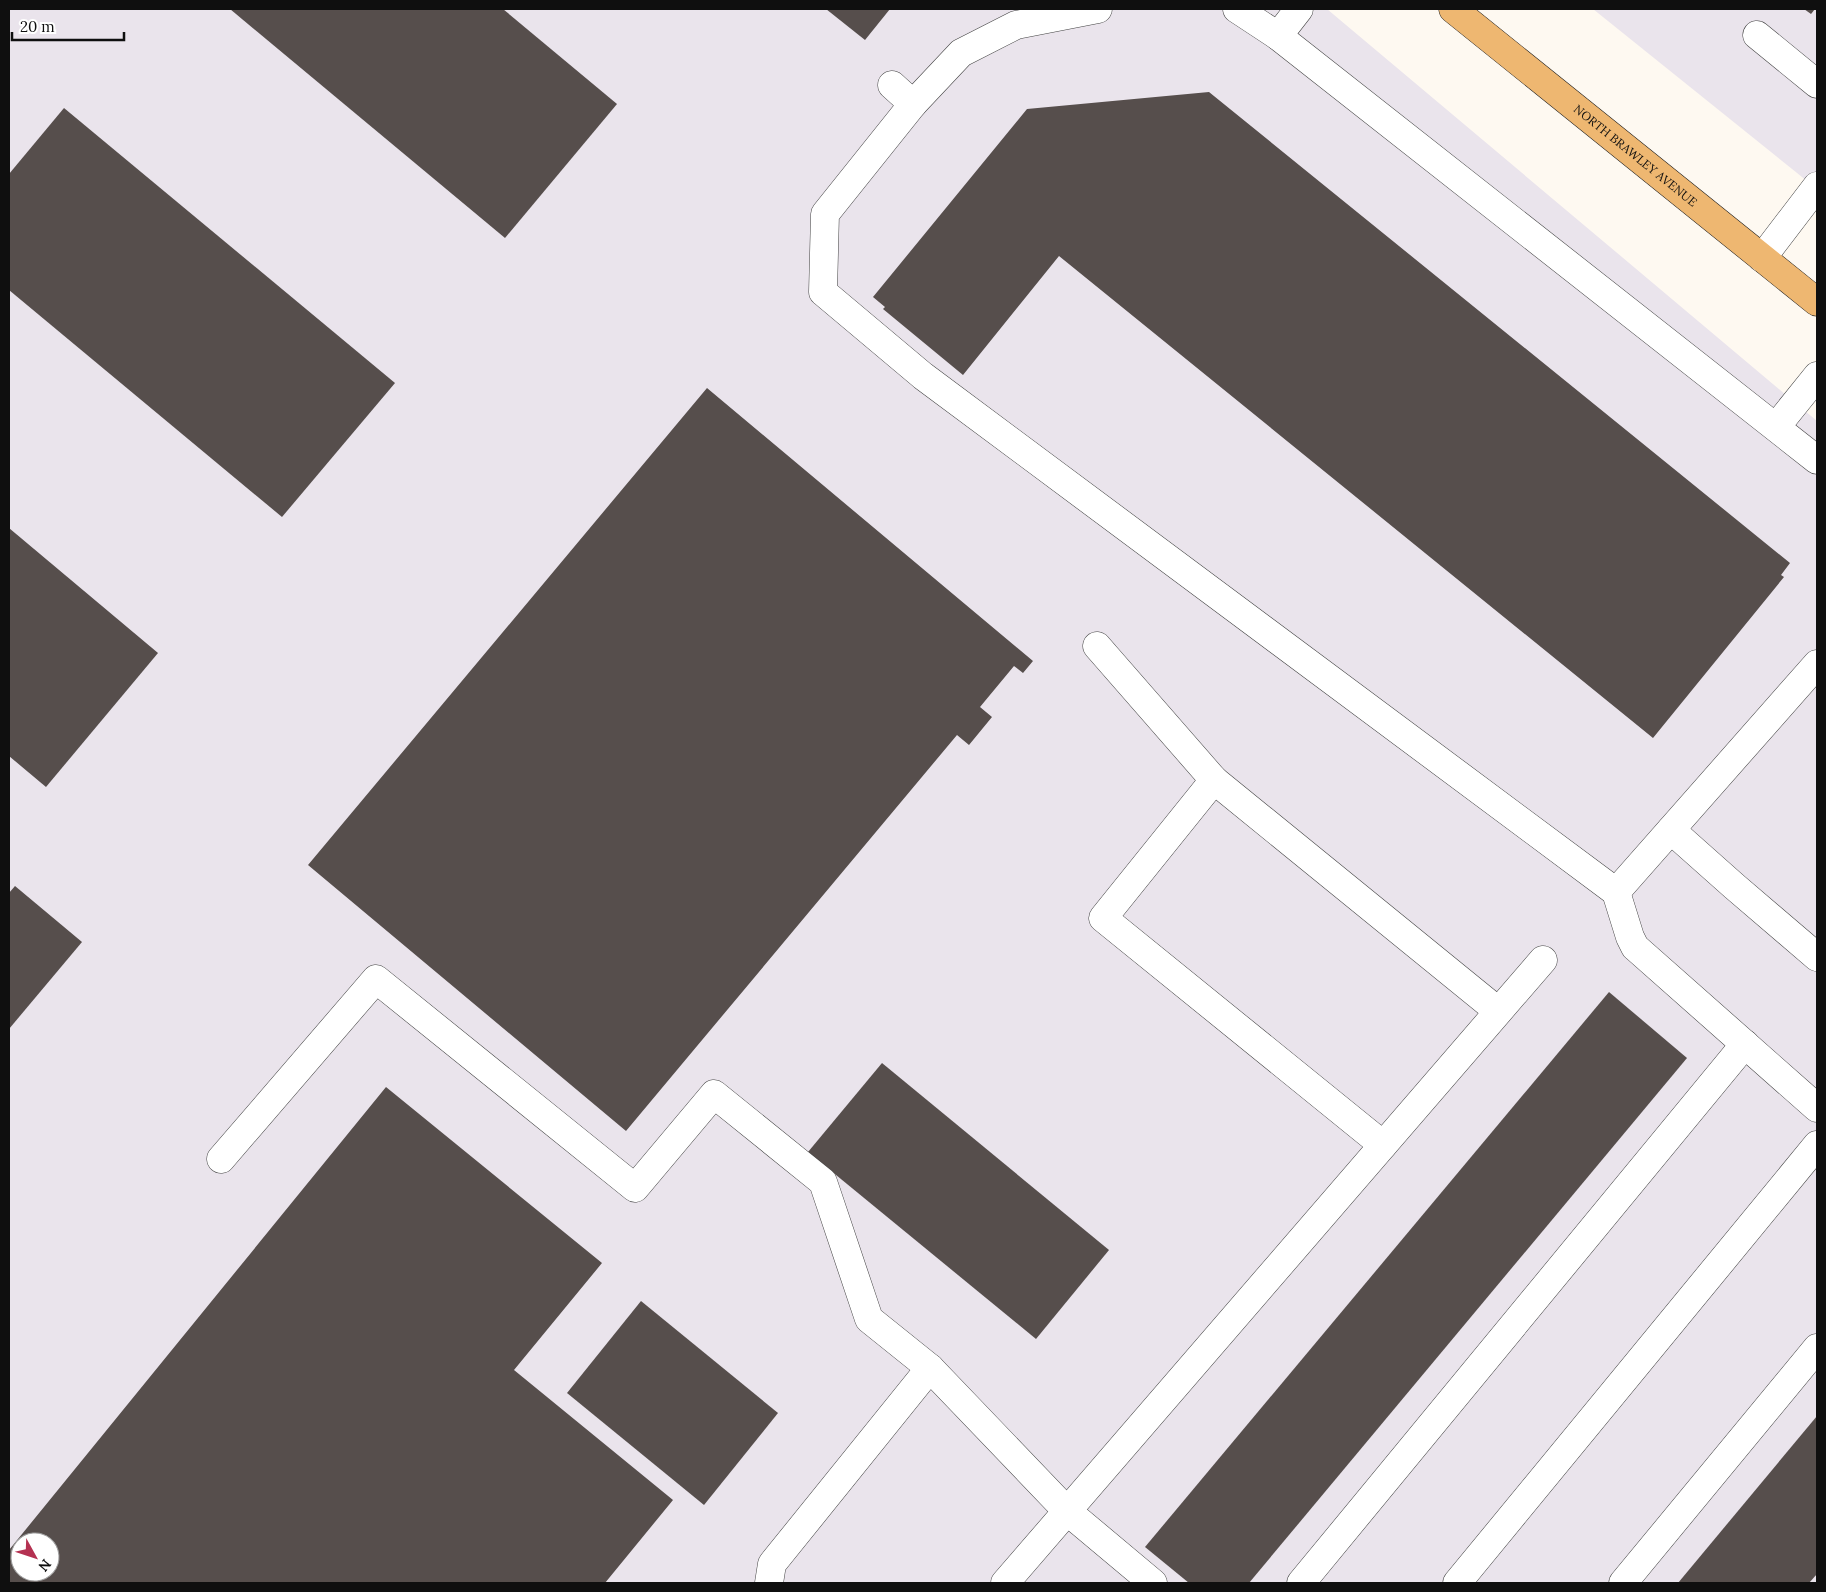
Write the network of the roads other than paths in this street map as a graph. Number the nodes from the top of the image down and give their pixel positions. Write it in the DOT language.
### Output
graph roads {
  1 [pos="1098,9"];
  2 [pos="1238,9"];
  3 [pos="1299,9"];
  4 [pos="1463,12"];
  5 [pos="1757,35"];
  6 [pos="1278,36"];
  7 [pos="1817,84"];
  8 [pos="892,85"];
  9 [pos="913,104"];
  10 [pos="1817,186"];
  11 [pos="1762,258"];
  12 [pos="1817,302"];
  13 [pos="1817,376"];
  14 [pos="1776,427"];
  15 [pos="1817,460"];
  16 [pos="1097,646"];
  17 [pos="1817,664"];
  18 [pos="1214,780"];
  19 [pos="1671,830"];
  20 [pos="1616,892"];
  21 [pos="1817,957"];
  22 [pos="1543,960"];
  23 [pos="1498,1011"];
  24 [pos="1744,1044"];
  25 [pos="1817,1108"];
  26 [pos="1383,1145"];
  27 [pos="1817,1145"];
  28 [pos="221,1159"];
  29 [pos="1817,1348"];
  30 [pos="930,1368"];
  31 [pos="1067,1511"];
  32 [pos="769,1583"];
  33 [pos="1005,1583"];
  34 [pos="1154,1583"];
  35 [pos="1301,1583"];
  36 [pos="1457,1583"];
  37 [pos="1623,1583"];
  1 -- 9 [label="lane"];
  2 -- 6 [label="lane"];
  3 -- 6 [label="lane"];
  4 -- 11 [label="main road, NORTH BRAWLEY AVENUE"];
  5 -- 7 [label="lane"];
  6 -- 14 [label="lane"];
  8 -- 9 [label="lane"];
  9 -- 20 [label="lane"];
  10 -- 11 [label="lane"];
  11 -- 12 [label="main road, NORTH BRAWLEY AVENUE"];
  13 -- 14 [label="lane"];
  14 -- 15 [label="lane"];
  16 -- 18 [label="lane"];
  17 -- 19 [label="lane"];
  18 -- 23 [label="lane"];
  18 -- 26 [label="lane"];
  19 -- 20 [label="lane"];
  19 -- 21 [label="lane"];
  20 -- 24 [label="lane"];
  22 -- 23 [label="lane"];
  23 -- 26 [label="lane"];
  24 -- 25 [label="lane"];
  24 -- 35 [label="lane"];
  26 -- 31 [label="lane"];
  27 -- 36 [label="lane"];
  28 -- 30 [label="lane"];
  29 -- 37 [label="lane"];
  30 -- 31 [label="lane"];
  30 -- 32 [label="lane"];
  31 -- 33 [label="lane"];
  31 -- 34 [label="lane"];
}
